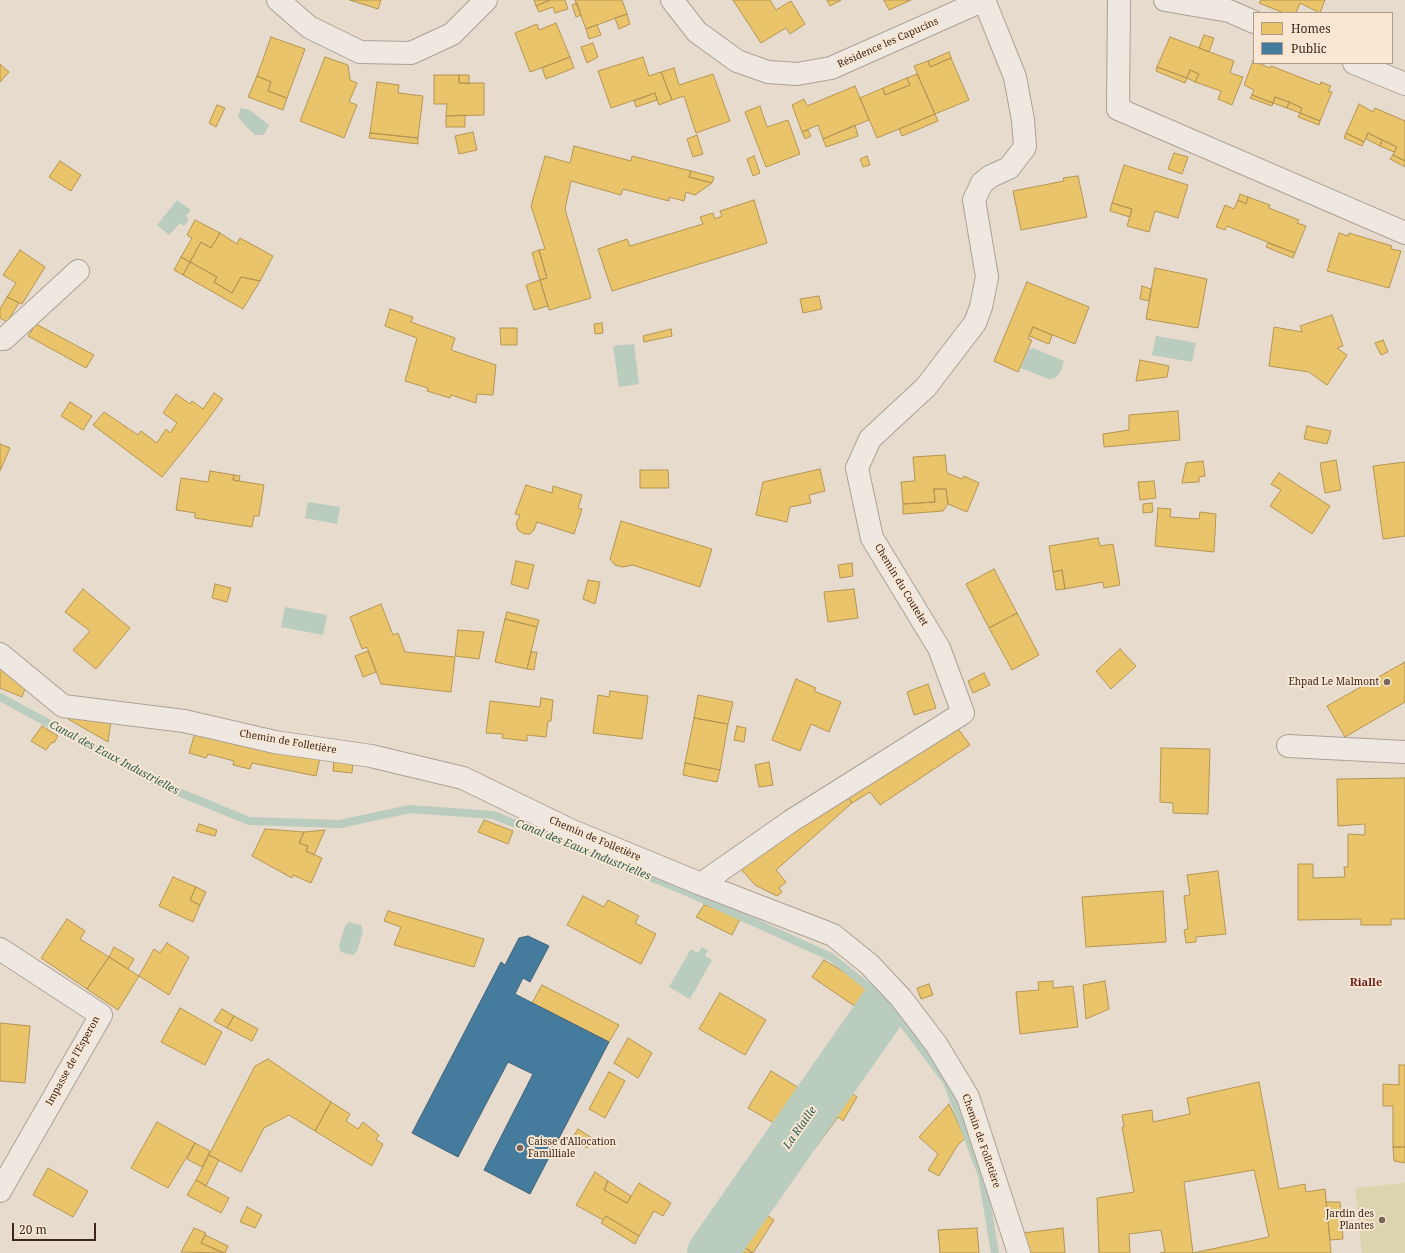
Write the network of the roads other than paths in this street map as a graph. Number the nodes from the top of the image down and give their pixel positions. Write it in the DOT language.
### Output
graph roads {
  1 [pos="278,0"];
  2 [pos="486,0"];
  3 [pos="672,0"];
  4 [pos="984,0"];
  5 [pos="1119,0"];
  6 [pos="1165,0"];
  7 [pos="1253,22"];
  8 [pos="1356,64"];
  9 [pos="1405,84"];
  10 [pos="1405,233"];
  11 [pos="78,271"];
  12 [pos="0,340"];
  13 [pos="0,654"];
  14 [pos="1288,746"];
  15 [pos="1405,752"];
  16 [pos="701,884"];
  17 [pos="0,949"];
  18 [pos="0,1191"];
  19 [pos="1019,1253"];
  1 -- 2 [label="street"];
  3 -- 4 [label="street, Résidence les Capucins"];
  4 -- 16 [label="street, Chemin du Coutelet"];
  5 -- 10 [label="street"];
  6 -- 7 [label="street"];
  8 -- 9 [label="street"];
  11 -- 12 [label="street"];
  13 -- 16 [label="street, Chemin de Folletière"];
  14 -- 15 [label="street"];
  16 -- 19 [label="street, Chemin de Folletière"];
  17 -- 18 [label="street, Impasse de l'Esperon"];
}
